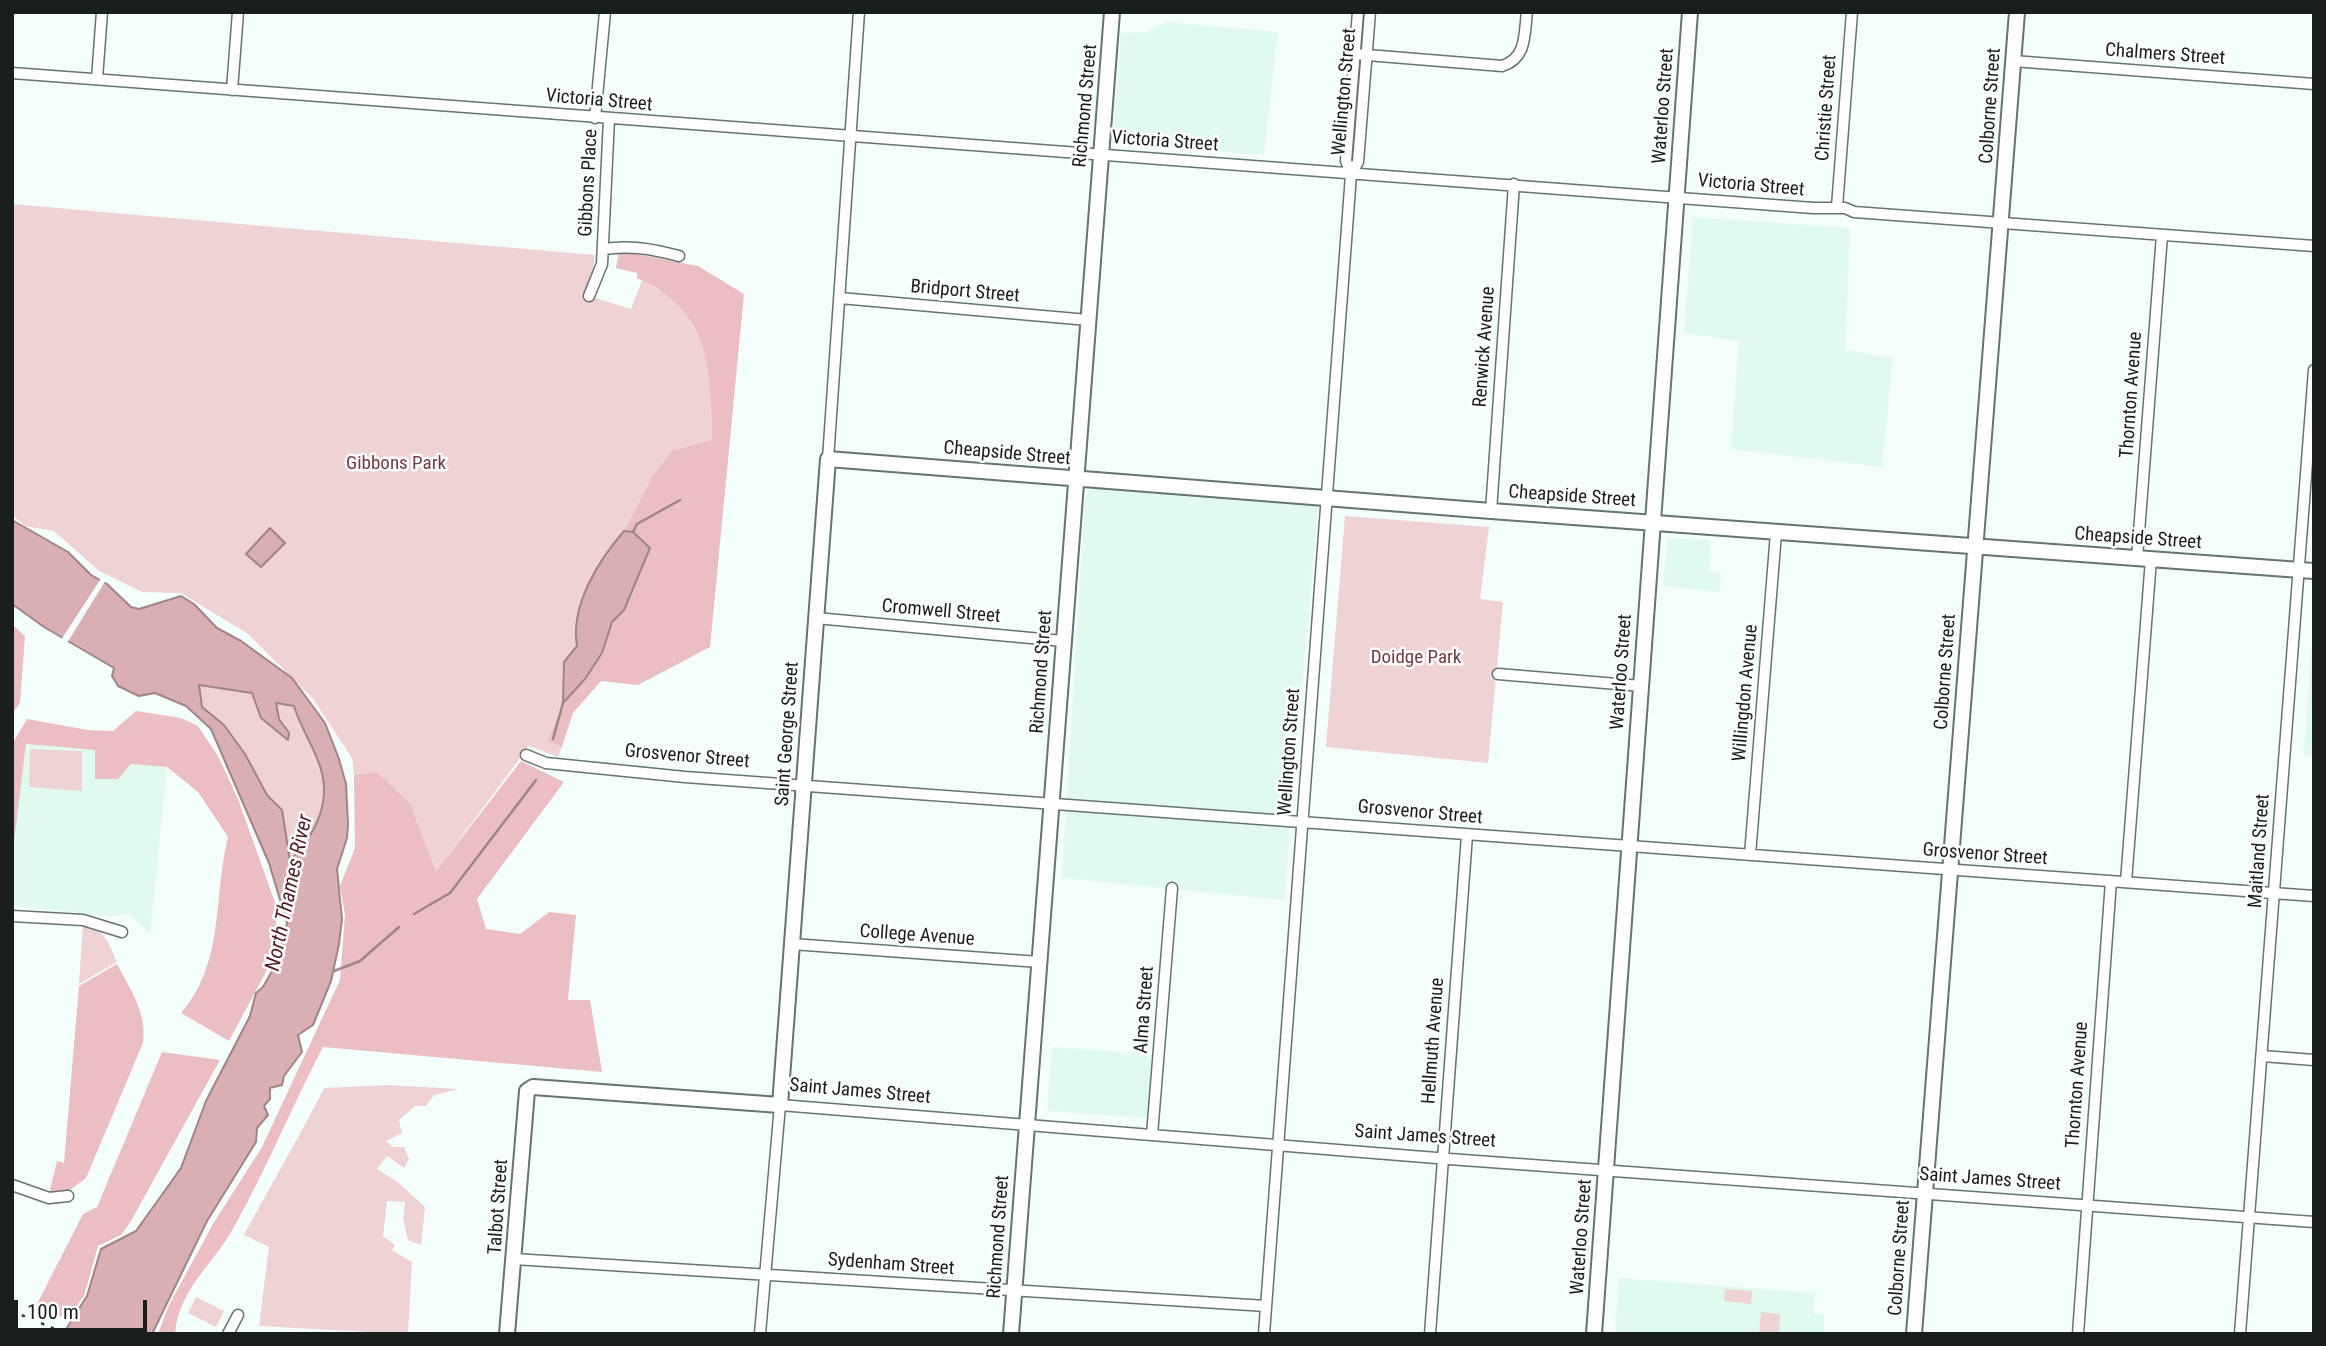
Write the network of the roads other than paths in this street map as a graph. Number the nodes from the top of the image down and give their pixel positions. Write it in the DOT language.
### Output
graph roads {
  1 [pos="102,12"];
  2 [pos="238,12"];
  3 [pos="606,12"];
  4 [pos="859,12"];
  5 [pos="1112,12"];
  6 [pos="1358,12"];
  7 [pos="1370,12"];
  8 [pos="1527,12"];
  9 [pos="1690,12"];
  10 [pos="1852,12"];
  11 [pos="2017,12"];
  12 [pos="1355,54"];
  13 [pos="1367,55"];
  14 [pos="2013,61"];
  15 [pos="12,73"];
  16 [pos="96,79"];
  17 [pos="2314,84"];
  18 [pos="232,90"];
  19 [pos="596,118"];
  20 [pos="609,119"];
  21 [pos="850,137"];
  22 [pos="1101,155"];
  23 [pos="1351,173"];
  24 [pos="1514,184"];
  25 [pos="1676,197"];
  26 [pos="1837,207"];
  27 [pos="2002,222"];
  28 [pos="2162,235"];
  29 [pos="2314,246"];
  30 [pos="603,249"];
  31 [pos="679,256"];
  32 [pos="589,296"];
  33 [pos="841,298"];
  34 [pos="1088,320"];
  35 [pos="2314,370"];
  36 [pos="828,459"];
  37 [pos="1075,478"];
  38 [pos="1326,498"];
  39 [pos="1491,511"];
  40 [pos="1654,522"];
  41 [pos="1776,533"];
  42 [pos="1975,547"];
  43 [pos="2144,559"];
  44 [pos="2306,570"];
  45 [pos="816,618"];
  46 [pos="1063,641"];
  47 [pos="1498,674"];
  48 [pos="1641,686"];
  49 [pos="526,755"];
  50 [pos="804,784"];
  51 [pos="1053,805"];
  52 [pos="1303,821"];
  53 [pos="1467,835"];
  54 [pos="1629,846"];
  55 [pos="1750,855"];
  56 [pos="1951,870"];
  57 [pos="2111,881"];
  58 [pos="2126,882"];
  59 [pos="1172,888"];
  60 [pos="2274,893"];
  61 [pos="2314,896"];
  62 [pos="12,916"];
  63 [pos="122,932"];
  64 [pos="792,944"];
  65 [pos="1039,962"];
  66 [pos="2262,1056"];
  67 [pos="2314,1060"];
  68 [pos="533,1087"];
  69 [pos="780,1105"];
  70 [pos="1026,1125"];
  71 [pos="1152,1135"];
  72 [pos="1279,1146"];
  73 [pos="1442,1158"];
  74 [pos="1606,1169"];
  75 [pos="12,1185"];
  76 [pos="1924,1194"];
  77 [pos="68,1196"];
  78 [pos="2087,1206"];
  79 [pos="2250,1218"];
  80 [pos="2314,1223"];
  81 [pos="514,1259"];
  82 [pos="766,1274"];
  83 [pos="1014,1291"];
  84 [pos="1266,1306"];
  85 [pos="238,1315"];
  86 [pos="228,1334"];
  87 [pos="507,1334"];
  88 [pos="760,1334"];
  89 [pos="1011,1334"];
  90 [pos="1264,1334"];
  91 [pos="1430,1334"];
  92 [pos="1594,1334"];
  93 [pos="1913,1334"];
  94 [pos="2078,1334"];
  95 [pos="2240,1334"];
  1 -- 16 [label="street"];
  2 -- 18 [label="street"];
  3 -- 19 [label="street"];
  4 -- 21 [label="street, Saint George Street"];
  5 -- 22 [label="street, Richmond Street"];
  6 -- 12 [label="street, Wellington Street"];
  7 -- 13 [label="street, Wellington Street"];
  8 -- 13 [label="street"];
  9 -- 25 [label="street, Waterloo Street"];
  10 -- 26 [label="street, Christie Street"];
  11 -- 14 [label="street, Colborne Street"];
  12 -- 13 [label="street"];
  12 -- 23 [label="street, Wellington Street"];
  13 -- 23 [label="street, Wellington Street"];
  14 -- 17 [label="street, Chalmers Street"];
  14 -- 27 [label="street, Colborne Street"];
  15 -- 16 [label="street, Victoria Street"];
  16 -- 18 [label="street, Victoria Street"];
  18 -- 19 [label="street, Victoria Street"];
  19 -- 20 [label="street, Victoria Street"];
  20 -- 21 [label="street, Victoria Street"];
  20 -- 30 [label="street, Gibbons Place"];
  21 -- 22 [label="street, Victoria Street"];
  21 -- 33 [label="street, Saint George Street"];
  22 -- 23 [label="street, Victoria Street"];
  22 -- 34 [label="street, Richmond Street"];
  23 -- 24 [label="street, Victoria Street"];
  23 -- 38 [label="street, Wellington Street"];
  24 -- 25 [label="street, Victoria Street"];
  24 -- 39 [label="street, Renwick Avenue"];
  25 -- 26 [label="street, Victoria Street"];
  25 -- 40 [label="street, Waterloo Street"];
  26 -- 27 [label="street, Victoria Street"];
  27 -- 28 [label="street, Victoria Street"];
  27 -- 42 [label="street, Colborne Street"];
  28 -- 29 [label="street, Victoria Street"];
  28 -- 43 [label="street, Thornton Avenue"];
  30 -- 31 [label="street, Gibbons Place"];
  30 -- 32 [label="street, Gibbons Place"];
  33 -- 34 [label="street, Bridport Street"];
  33 -- 36 [label="street, Saint George Street"];
  34 -- 37 [label="street, Richmond Street"];
  35 -- 44 [label="street, Maitland Street"];
  36 -- 37 [label="street, Cheapside Street"];
  36 -- 45 [label="street, Saint George Street"];
  37 -- 38 [label="street, Cheapside Street"];
  37 -- 46 [label="street, Richmond Street"];
  38 -- 39 [label="street, Cheapside Street"];
  38 -- 52 [label="street, Wellington Street"];
  39 -- 40 [label="street, Cheapside Street"];
  40 -- 41 [label="street, Cheapside Street"];
  40 -- 48 [label="street, Waterloo Street"];
  41 -- 42 [label="street, Cheapside Street"];
  41 -- 55 [label="street, Willingdon Avenue"];
  42 -- 43 [label="street, Cheapside Street"];
  42 -- 56 [label="street, Colborne Street"];
  43 -- 44 [label="street, Cheapside Street"];
  43 -- 58 [label="street, Thornton Avenue"];
  44 -- 60 [label="street, Maitland Street"];
  45 -- 46 [label="street, Cromwell Street"];
  45 -- 50 [label="street, Saint George Street"];
  46 -- 51 [label="street, Richmond Street"];
  47 -- 48 [label="street"];
  48 -- 54 [label="street, Waterloo Street"];
  49 -- 50 [label="street, Grosvenor Street"];
  50 -- 51 [label="street, Grosvenor Street"];
  50 -- 64 [label="street, Saint George Street"];
  51 -- 52 [label="street, Grosvenor Street"];
  51 -- 65 [label="street, Richmond Street"];
  52 -- 53 [label="street, Grosvenor Street"];
  52 -- 72 [label="street, Wellington Street"];
  53 -- 54 [label="street, Grosvenor Street"];
  53 -- 73 [label="street, Hellmuth Avenue"];
  54 -- 55 [label="street, Grosvenor Street"];
  54 -- 74 [label="street, Waterloo Street"];
  55 -- 56 [label="street, Grosvenor Street"];
  56 -- 57 [label="street, Grosvenor Street"];
  56 -- 76 [label="street, Colborne Street"];
  57 -- 58 [label="street, Grosvenor Street"];
  57 -- 78 [label="street, Thornton Avenue"];
  58 -- 60 [label="street, Grosvenor Street"];
  59 -- 71 [label="street, Alma Street"];
  60 -- 61 [label="street, Grosvenor Street"];
  60 -- 66 [label="street, Maitland Street"];
  62 -- 63 [label="street"];
  64 -- 65 [label="street, College Avenue"];
  64 -- 69 [label="street, Saint George Street"];
  65 -- 70 [label="street, Richmond Street"];
  66 -- 67 [label="street"];
  66 -- 79 [label="street, Maitland Street"];
  68 -- 69 [label="street, Saint James Street"];
  68 -- 81 [label="street, Talbot Street"];
  69 -- 70 [label="street, Saint James Street"];
  69 -- 82 [label="street, Saint George Street"];
  70 -- 71 [label="street, Saint James Street"];
  70 -- 83 [label="street, Richmond Street"];
  71 -- 72 [label="street, Saint James Street"];
  72 -- 73 [label="street, Saint James Street"];
  72 -- 84 [label="street, Wellington Street"];
  73 -- 74 [label="street, Saint James Street"];
  73 -- 91 [label="street, Hellmuth Avenue"];
  74 -- 76 [label="street, Saint James Street"];
  74 -- 92 [label="street, Waterloo Street"];
  75 -- 77 [label="street"];
  76 -- 78 [label="street, Saint James Street"];
  76 -- 93 [label="street, Colborne Street"];
  78 -- 79 [label="street, Saint James Street"];
  78 -- 94 [label="street, Thornton Avenue"];
  79 -- 80 [label="street, Saint James Street"];
  79 -- 95 [label="street, Maitland Street"];
  81 -- 82 [label="street, Sydenham Street"];
  81 -- 87 [label="street, Talbot Street"];
  82 -- 83 [label="street, Sydenham Street"];
  82 -- 88 [label="street, Saint George Street"];
  83 -- 84 [label="street, Sydenham Street"];
  83 -- 89 [label="street, Richmond Street"];
  84 -- 90 [label="street, Wellington Street"];
  85 -- 86 [label="street"];
}
